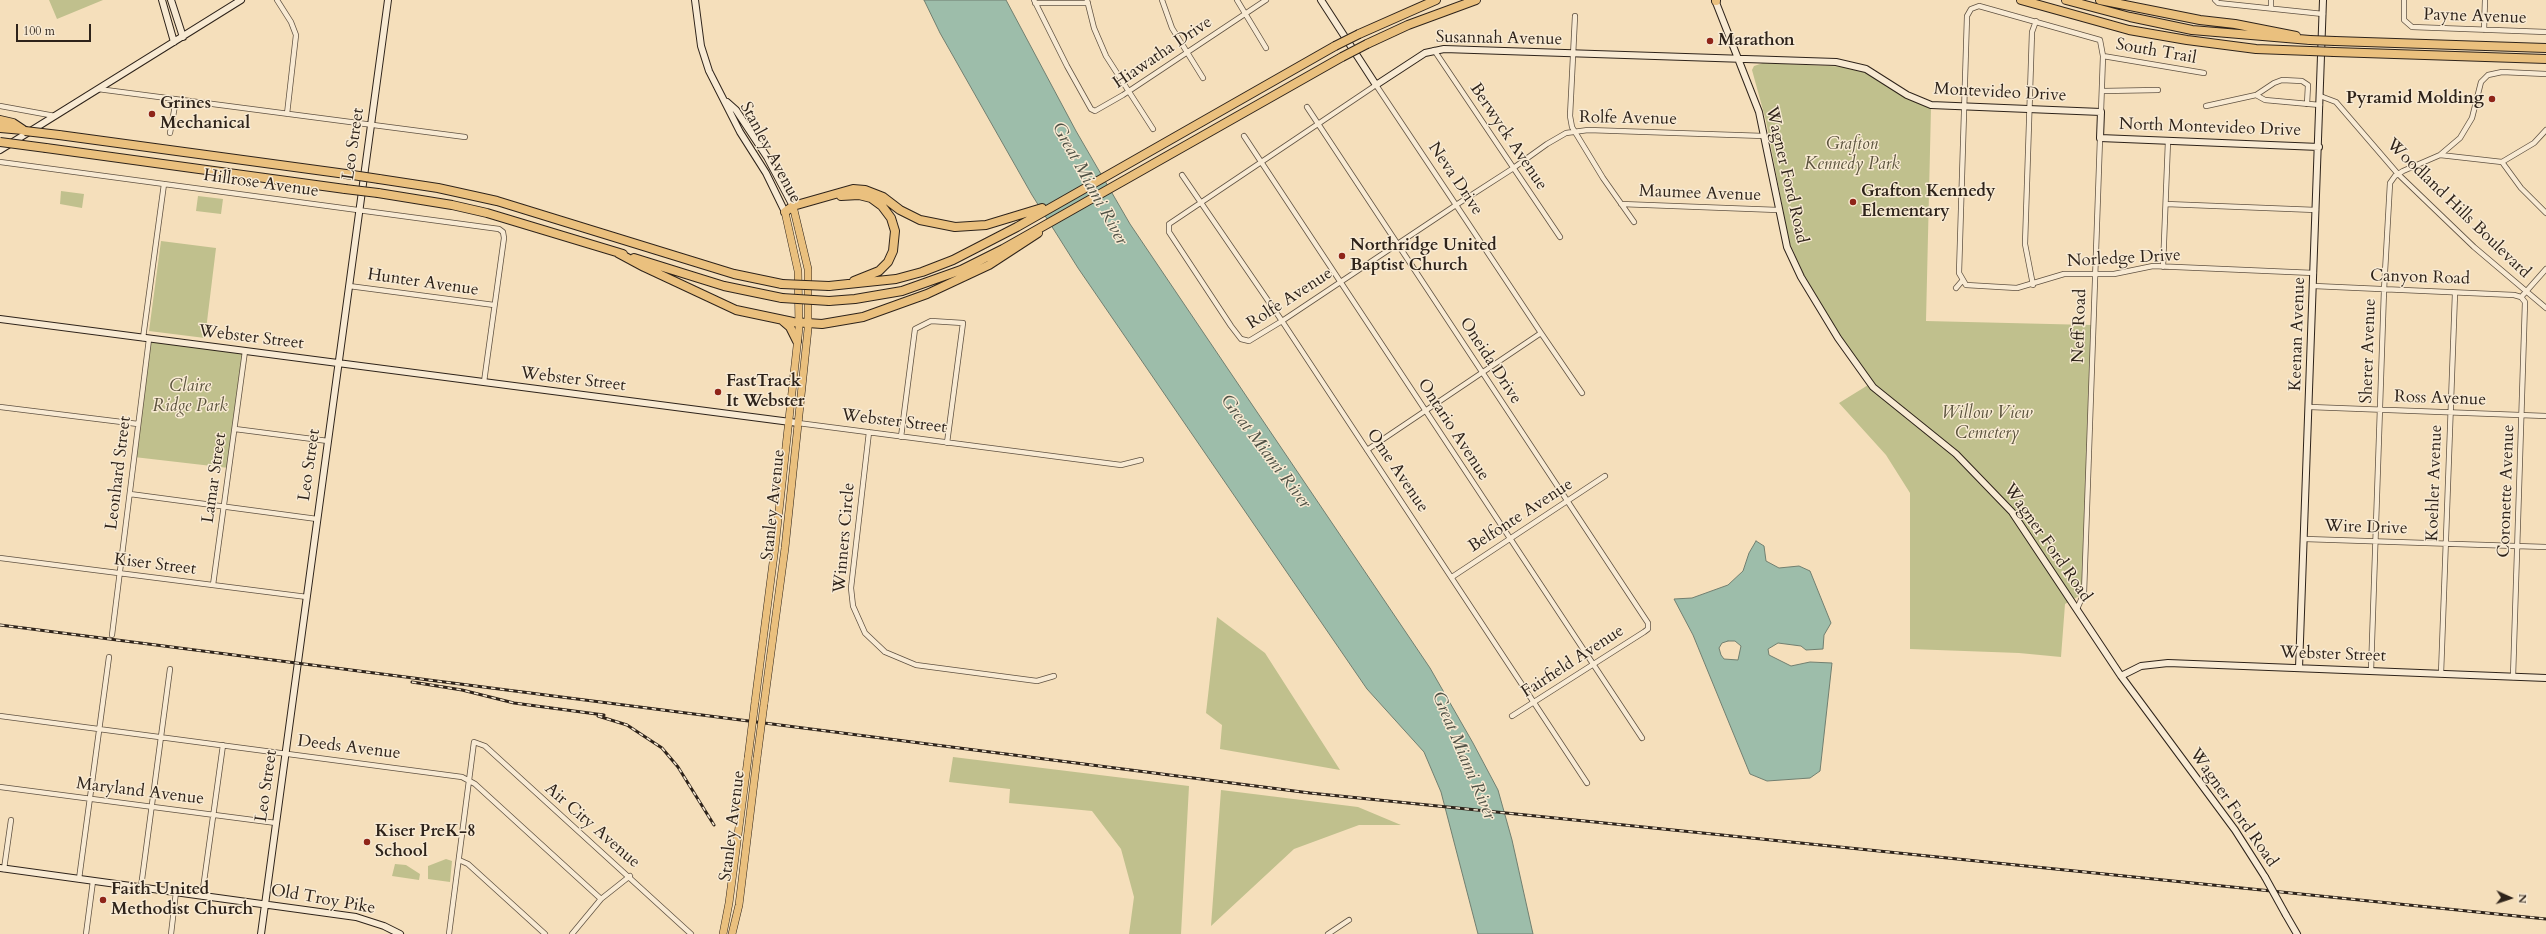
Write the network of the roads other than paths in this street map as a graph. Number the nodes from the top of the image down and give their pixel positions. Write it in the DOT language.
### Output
graph roads {
  1 [pos="162,0"];
  2 [pos="171,0"];
  3 [pos="241,0"];
  4 [pos="278,0"];
  5 [pos="388,0"];
  6 [pos="695,0"];
  7 [pos="1162,0"];
  8 [pos="1237,0"];
  9 [pos="1266,0"];
  10 [pos="1321,0"];
  11 [pos="1436,0"];
  12 [pos="1476,0"];
  13 [pos="1715,0"];
  14 [pos="2021,0"];
  15 [pos="2066,0"];
  16 [pos="2100,0"];
  17 [pos="2215,0"];
  18 [pos="2271,0"];
  19 [pos="2323,0"];
  20 [pos="2404,0"];
  21 [pos="2485,0"];
  22 [pos="1034,2"];
  23 [pos="1087,2"];
  24 [pos="2117,2"];
  25 [pos="2271,8"];
  26 [pos="1244,14"];
  27 [pos="2323,14"];
  28 [pos="1575,16"];
  29 [pos="2036,21"];
  30 [pos="2484,30"];
  31 [pos="2546,32"];
  32 [pos="183,37"];
  33 [pos="2310,40"];
  34 [pos="174,42"];
  35 [pos="1266,48"];
  36 [pos="2546,48"];
  37 [pos="1434,50"];
  38 [pos="1188,52"];
  39 [pos="1573,54"];
  40 [pos="2103,56"];
  41 [pos="1739,59"];
  42 [pos="2546,59"];
  43 [pos="2204,73"];
  44 [pos="2546,74"];
  45 [pos="1203,78"];
  46 [pos="1376,85"];
  47 [pos="98,89"];
  48 [pos="2158,90"];
  49 [pos="1130,91"];
  50 [pos="2103,91"];
  51 [pos="2256,95"];
  52 [pos="2320,96"];
  53 [pos="725,99"];
  54 [pos="176,100"];
  55 [pos="2307,104"];
  56 [pos="2320,105"];
  57 [pos="0,106"];
  58 [pos="2206,106"];
  59 [pos="1307,107"];
  60 [pos="1964,108"];
  61 [pos="2030,109"];
  62 [pos="2101,112"];
  63 [pos="287,114"];
  64 [pos="55,116"];
  65 [pos="0,120"];
  66 [pos="1318,123"];
  67 [pos="371,125"];
  68 [pos="2,128"];
  69 [pos="1153,129"];
  70 [pos="2546,130"];
  71 [pos="25,131"];
  72 [pos="1574,131"];
  73 [pos="170,133"];
  74 [pos="1244,136"];
  75 [pos="1764,136"];
  76 [pos="465,137"];
  77 [pos="2100,138"];
  78 [pos="2168,141"];
  79 [pos="0,142"];
  80 [pos="2318,147"];
  81 [pos="0,150"];
  82 [pos="2440,155"];
  83 [pos="1261,161"];
  84 [pos="0,162"];
  85 [pos="2502,162"];
  86 [pos="1512,168"];
  87 [pos="2398,174"];
  88 [pos="1182,175"];
  89 [pos="164,184"];
  90 [pos="1201,201"];
  91 [pos="1060,202"];
  92 [pos="1621,204"];
  93 [pos="2166,204"];
  94 [pos="1456,205"];
  95 [pos="794,209"];
  96 [pos="360,210"];
  97 [pos="1778,210"];
  98 [pos="2316,210"];
  99 [pos="2545,211"];
  100 [pos="784,212"];
  101 [pos="1634,222"];
  102 [pos="1560,237"];
  103 [pos="1025,240"];
  104 [pos="1397,244"];
  105 [pos="618,253"];
  106 [pos="2164,267"];
  107 [pos="2546,269"];
  108 [pos="2314,273"];
  109 [pos="2095,274"];
  110 [pos="1962,281"];
  111 [pos="1339,283"];
  112 [pos="2033,285"];
  113 [pos="349,286"];
  114 [pos="842,286"];
  115 [pos="2314,286"];
  116 [pos="1956,288"];
  117 [pos="2384,290"];
  118 [pos="2455,293"];
  119 [pos="2527,294"];
  120 [pos="2522,298"];
  121 [pos="494,305"];
  122 [pos="2527,306"];
  123 [pos="2546,308"];
  124 [pos="0,319"];
  125 [pos="780,320"];
  126 [pos="1282,321"];
  127 [pos="799,323"];
  128 [pos="808,323"];
  129 [pos="1541,333"];
  130 [pos="146,338"];
  131 [pos="1242,339"];
  132 [pos="797,341"];
  133 [pos="245,351"];
  134 [pos="338,363"];
  135 [pos="1482,373"];
  136 [pos="484,382"];
  137 [pos="1582,393"];
  138 [pos="0,407"];
  139 [pos="2310,407"];
  140 [pos="1425,409"];
  141 [pos="2380,409"];
  142 [pos="2451,412"];
  143 [pos="2523,415"];
  144 [pos="2546,416"];
  145 [pos="789,422"];
  146 [pos="798,423"];
  147 [pos="138,424"];
  148 [pos="235,429"];
  149 [pos="869,432"];
  150 [pos="901,437"];
  151 [pos="328,441"];
  152 [pos="947,443"];
  153 [pos="1367,450"];
  154 [pos="1141,460"];
  155 [pos="1605,476"];
  156 [pos="130,494"];
  157 [pos="1568,502"];
  158 [pos="224,507"];
  159 [pos="317,519"];
  160 [pos="1510,539"];
  161 [pos="2304,539"];
  162 [pos="2375,540"];
  163 [pos="2446,544"];
  164 [pos="2517,546"];
  165 [pos="2546,547"];
  166 [pos="0,558"];
  167 [pos="120,573"];
  168 [pos="1452,577"];
  169 [pos="213,585"];
  170 [pos="307,597"];
  171 [pos="2077,610"];
  172 [pos="1648,629"];
  173 [pos="112,635"];
  174 [pos="109,657"];
  175 [pos="1592,664"];
  176 [pos="2300,668"];
  177 [pos="170,669"];
  178 [pos="2371,671"];
  179 [pos="2441,674"];
  180 [pos="1054,676"];
  181 [pos="2121,676"];
  182 [pos="2513,677"];
  183 [pos="2546,678"];
  184 [pos="1534,702"];
  185 [pos="0,716"];
  186 [pos="1512,716"];
  187 [pos="100,729"];
  188 [pos="161,737"];
  189 [pos="1642,738"];
  190 [pos="223,745"];
  191 [pos="286,753"];
  192 [pos="469,780"];
  193 [pos="1587,783"];
  194 [pos="0,787"];
  195 [pos="90,799"];
  196 [pos="152,807"];
  197 [pos="213,815"];
  198 [pos="11,820"];
  199 [pos="276,823"];
  200 [pos="459,860"];
  201 [pos="2,869"];
  202 [pos="630,876"];
  203 [pos="79,879"];
  204 [pos="93,881"];
  205 [pos="141,887"];
  206 [pos="176,892"];
  207 [pos="202,896"];
  208 [pos="601,899"];
  209 [pos="265,904"];
  210 [pos="1349,920"];
  211 [pos="723,932"];
  212 [pos="86,934"];
  213 [pos="170,934"];
  214 [pos="261,934"];
  215 [pos="400,934"];
  216 [pos="449,934"];
  217 [pos="546,934"];
  218 [pos="572,934"];
  219 [pos="691,934"];
  220 [pos="732,934"];
  221 [pos="1328,934"];
  222 [pos="2297,934"];
  1 -- 34 [label="street"];
  2 -- 32 [label="street"];
  3 -- 32 [label="street"];
  4 -- 63 [label="street"];
  5 -- 67 [label="street, Leo Street"];
  6 -- 53 [label="street, Stanley Avenue"];
  7 -- 38 [label="street"];
  8 -- 26 [label="street"];
  9 -- 26 [label="street, Hiawatha Drive"];
  10 -- 46 [label="street, Neva Drive"];
  11 -- 91 [label="highway, bridge"];
  12 -- 103 [label="highway, bridge"];
  13 -- 41 [label="street, Wagner Ford Road"];
  14 -- 42 [label="highway, bridge"];
  15 -- 33 [label="highway"];
  16 -- 24 [label="highway"];
  17 -- 25 [label="street"];
  18 -- 25 [label="street"];
  19 -- 27 [label="street, Keenan Avenue"];
  20 -- 30 [label="street, Payne Avenue"];
  21 -- 30 [label="street"];
  22 -- 23 [label="street"];
  22 -- 49 [label="street, Hiawatha Drive"];
  23 -- 49 [label="street"];
  24 -- 33 [label="highway"];
  25 -- 27 [label="street"];
  26 -- 35 [label="street"];
  26 -- 38 [label="street, Hiawatha Drive"];
  27 -- 52 [label="street, Keenan Avenue"];
  28 -- 39 [label="street"];
  29 -- 40 [label="street, Neff Road"];
  29 -- 60 [label="street"];
  29 -- 61 [label="street"];
  30 -- 31 [label="street, Payne Avenue"];
  32 -- 34 [label="street"];
  33 -- 36 [label="highway, bridge"];
  34 -- 47 [label="street"];
  37 -- 39 [label="street, Susannah Avenue"];
  37 -- 46 [label="street, Susannah Avenue"];
  37 -- 86 [label="street, Berwyck Avenue"];
  38 -- 45 [label="street"];
  38 -- 49 [label="street, Hiawatha Drive"];
  39 -- 41 [label="street, Susannah Avenue"];
  39 -- 72 [label="street"];
  40 -- 43 [label="street, South Trail"];
  40 -- 50 [label="street, Neff Road"];
  41 -- 60 [label="street, Montevideo Drive"];
  41 -- 75 [label="street, Wagner Ford Road"];
  44 -- 82 [label="street"];
  46 -- 66 [label="street, Susannah Avenue"];
  46 -- 94 [label="street, Neva Drive"];
  47 -- 54 [label="street"];
  47 -- 64 [label="street"];
  48 -- 50 [label="street"];
  49 -- 69 [label="street"];
  50 -- 62 [label="street, Neff Road"];
  51 -- 55 [label="street"];
  51 -- 55 [label="street"];
  51 -- 58 [label="street"];
  52 -- 56 [label="street, Keenan Avenue"];
  52 -- 87 [label="street, Woodland Hills Boulevard"];
  53 -- 95 [label="street, Stanley Avenue"];
  53 -- 100 [label="street, Stanley Avenue"];
  54 -- 63 [label="street"];
  54 -- 73 [label="street"];
  55 -- 56 [label="street"];
  56 -- 80 [label="street, Keenan Avenue"];
  57 -- 64 [label="street"];
  59 -- 66 [label="street, Oneida Drive"];
  60 -- 61 [label="street, Montevideo Drive"];
  60 -- 110 [label="street"];
  61 -- 62 [label="street, Montevideo Drive"];
  61 -- 112 [label="street"];
  62 -- 77 [label="street, Neff Road"];
  63 -- 67 [label="street"];
  64 -- 81 [label="street"];
  65 -- 71 [label="highway"];
  66 -- 83 [label="street, Susannah Avenue"];
  66 -- 104 [label="street, Oneida Drive"];
  67 -- 76 [label="street"];
  67 -- 96 [label="street, Leo Street"];
  68 -- 71 [label="highway"];
  70 -- 85 [label="street"];
  71 -- 114 [label="highway, bridge"];
  72 -- 75 [label="street, Rolfe Avenue"];
  72 -- 86 [label="street, Rolfe Avenue"];
  72 -- 92 [label="street"];
  74 -- 83 [label="street, Ontario Avenue"];
  75 -- 97 [label="street, Wagner Ford Road"];
  77 -- 78 [label="street, North Montevideo Drive"];
  77 -- 109 [label="street, Neff Road"];
  78 -- 80 [label="street, North Montevideo Drive"];
  78 -- 93 [label="street"];
  79 -- 105 [label="highway, bridge"];
  80 -- 98 [label="street, Keenan Avenue"];
  82 -- 85 [label="street"];
  82 -- 87 [label="street"];
  83 -- 90 [label="street, Susannah Avenue"];
  83 -- 111 [label="street, Ontario Avenue"];
  84 -- 89 [label="street, Hillrose Avenue"];
  85 -- 99 [label="street"];
  86 -- 94 [label="street, Rolfe Avenue"];
  86 -- 102 [label="street, Berwyck Avenue"];
  87 -- 117 [label="street, Sherer Avenue"];
  87 -- 119 [label="street, Woodland Hills Boulevard"];
  88 -- 90 [label="street, Ome Avenue"];
  89 -- 96 [label="street, Hillrose Avenue"];
  89 -- 130 [label="street, Leonhard Street"];
  90 -- 126 [label="street, Ome Avenue"];
  90 -- 131 [label="street, Susannah Avenue"];
  91 -- 95 [label="highway"];
  91 -- 114 [label="highway"];
  92 -- 97 [label="street, Maumee Avenue"];
  92 -- 101 [label="street"];
  93 -- 98 [label="street"];
  93 -- 106 [label="street"];
  94 -- 104 [label="street, Rolfe Avenue"];
  94 -- 129 [label="street, Neva Drive"];
  95 -- 100 [label="highway"];
  95 -- 114 [label="highway"];
  95 -- 128 [label="main road, Stanley Avenue"];
  96 -- 113 [label="street, Leo Street"];
  96 -- 121 [label="street, Hillrose Avenue"];
  97 -- 171 [label="street, Wagner Ford Road"];
  98 -- 108 [label="street, Keenan Avenue"];
  100 -- 127 [label="main road, Stanley Avenue"];
  103 -- 105 [label="highway, bridge"];
  103 -- 128 [label="highway"];
  104 -- 111 [label="street, Rolfe Avenue"];
  104 -- 135 [label="street, Oneida Drive"];
  105 -- 125 [label="highway"];
  106 -- 108 [label="street, Norledge Drive"];
  106 -- 109 [label="street, Norledge Drive"];
  107 -- 119 [label="street, Coronette Avenue"];
  108 -- 115 [label="street, Keenan Avenue"];
  109 -- 112 [label="street, Norledge Drive"];
  109 -- 171 [label="street, Neff Road"];
  110 -- 112 [label="street, Norledge Drive"];
  110 -- 116 [label="street"];
  111 -- 126 [label="street, Rolfe Avenue"];
  111 -- 140 [label="street, Ontario Avenue"];
  113 -- 121 [label="street, Hunter Avenue"];
  113 -- 134 [label="street, Leo Street"];
  115 -- 117 [label="street, Canyon Road"];
  115 -- 139 [label="street, Keenan Avenue"];
  117 -- 118 [label="street, Canyon Road"];
  117 -- 141 [label="street, Sherer Avenue"];
  118 -- 120 [label="street, Canyon Road"];
  118 -- 142 [label="street, Koehler Avenue"];
  119 -- 120 [label="street, Coronette Avenue"];
  119 -- 122 [label="street, Coronette Avenue"];
  119 -- 123 [label="street, Woodland Hills Boulevard"];
  120 -- 122 [label="street, Coronette Avenue"];
  121 -- 136 [label="street"];
  122 -- 143 [label="street, Coronette Avenue"];
  124 -- 130 [label="street, Webster Street"];
  125 -- 127 [label="highway"];
  125 -- 132 [label="highway"];
  126 -- 131 [label="street, Rolfe Avenue"];
  126 -- 153 [label="street, Ome Avenue"];
  127 -- 128 [label="highway"];
  127 -- 132 [label="main road, Stanley Avenue"];
  128 -- 146 [label="main road, Stanley Avenue"];
  129 -- 135 [label="street"];
  129 -- 137 [label="street, Neva Drive"];
  130 -- 133 [label="street, Webster Street"];
  130 -- 147 [label="street, Leonhard Street"];
  132 -- 145 [label="main road, Stanley Avenue"];
  133 -- 134 [label="street, Webster Street"];
  133 -- 148 [label="street, Lamar Street"];
  134 -- 136 [label="street, Webster Street"];
  134 -- 151 [label="street, Leo Street"];
  135 -- 140 [label="street"];
  135 -- 157 [label="street, Oneida Drive"];
  136 -- 145 [label="street, Webster Street"];
  138 -- 147 [label="street"];
  139 -- 141 [label="street, Ross Avenue"];
  139 -- 161 [label="street, Keenan Avenue"];
  140 -- 153 [label="street"];
  140 -- 160 [label="street, Ontario Avenue"];
  141 -- 142 [label="street, Ross Avenue"];
  141 -- 162 [label="street, Sherer Avenue"];
  142 -- 143 [label="street, Ross Avenue"];
  142 -- 163 [label="street, Koehler Avenue"];
  143 -- 144 [label="street, Ross Avenue"];
  143 -- 164 [label="street, Coronette Avenue"];
  145 -- 146 [label="street, Webster Street"];
  145 -- 211 [label="main road, Stanley Avenue, bridge"];
  146 -- 149 [label="street, Webster Street"];
  146 -- 220 [label="main road, Stanley Avenue, bridge"];
  147 -- 156 [label="street, Leonhard Street"];
  148 -- 151 [label="street"];
  148 -- 158 [label="street, Lamar Street"];
  149 -- 150 [label="street, Webster Street"];
  149 -- 180 [label="street, Winners Circle"];
  150 -- 152 [label="street, Webster Street"];
  150 -- 152 [label="street"];
  151 -- 159 [label="street, Leo Street"];
  152 -- 154 [label="street, Webster Street"];
  153 -- 168 [label="street, Ome Avenue"];
  155 -- 157 [label="street, Belfonte Avenue"];
  156 -- 158 [label="street"];
  156 -- 167 [label="street, Leonhard Street"];
  157 -- 160 [label="street, Belfonte Avenue"];
  157 -- 172 [label="street, Oneida Drive"];
  158 -- 159 [label="street"];
  158 -- 169 [label="street, Lamar Street"];
  159 -- 170 [label="street, Leo Street"];
  160 -- 168 [label="street, Belfonte Avenue"];
  160 -- 175 [label="street, Ontario Avenue"];
  161 -- 162 [label="street, Wire Drive"];
  161 -- 176 [label="street, Keenan Avenue"];
  162 -- 163 [label="street, Wire Drive"];
  162 -- 178 [label="street, Sherer Avenue"];
  163 -- 164 [label="street, Wire Drive"];
  163 -- 179 [label="street, Koehler Avenue"];
  164 -- 165 [label="street, Wire Drive"];
  164 -- 182 [label="street, Coronette Avenue"];
  166 -- 167 [label="street, Kiser Street"];
  167 -- 169 [label="street, Kiser Street"];
  167 -- 173 [label="street, Leonhard Street"];
  168 -- 184 [label="street, Ome Avenue"];
  169 -- 170 [label="street, Kiser Street"];
  170 -- 191 [label="street, Leo Street"];
  171 -- 181 [label="street, Wagner Ford Road"];
  172 -- 175 [label="street, Fairfield Avenue"];
  174 -- 187 [label="street"];
  175 -- 184 [label="street, Fairfield Avenue"];
  175 -- 189 [label="street, Ontario Avenue"];
  176 -- 178 [label="street, Webster Street"];
  176 -- 181 [label="street, Webster Street"];
  177 -- 188 [label="street"];
  178 -- 179 [label="street, Webster Street"];
  179 -- 182 [label="street, Webster Street"];
  181 -- 222 [label="street, Wagner Ford Road, bridge"];
  182 -- 183 [label="street, Webster Street"];
  184 -- 186 [label="street, Fairfield Avenue"];
  184 -- 193 [label="street, Ome Avenue"];
  185 -- 187 [label="street, Deeds Avenue"];
  187 -- 188 [label="street, Deeds Avenue"];
  187 -- 195 [label="street"];
  188 -- 190 [label="street, Deeds Avenue"];
  188 -- 196 [label="street"];
  190 -- 191 [label="street, Deeds Avenue"];
  190 -- 197 [label="street"];
  191 -- 192 [label="street, Deeds Avenue"];
  191 -- 199 [label="street, Leo Street"];
  192 -- 200 [label="street"];
  192 -- 202 [label="street, Air City Avenue"];
  192 -- 208 [label="street, Deeds Avenue"];
  194 -- 195 [label="street, Maryland Avenue"];
  195 -- 196 [label="street, Maryland Avenue"];
  195 -- 203 [label="street"];
  196 -- 197 [label="street, Maryland Avenue"];
  196 -- 205 [label="street"];
  197 -- 199 [label="street, Maryland Avenue"];
  197 -- 207 [label="street"];
  198 -- 201 [label="street"];
  199 -- 209 [label="street, Leo Street"];
  200 -- 216 [label="street"];
  200 -- 217 [label="street"];
  201 -- 203 [label="street, Old Troy Pike"];
  202 -- 208 [label="street"];
  202 -- 219 [label="street, Air City Avenue"];
  203 -- 204 [label="street, Old Troy Pike"];
  204 -- 205 [label="street, Old Troy Pike"];
  204 -- 212 [label="street"];
  205 -- 206 [label="street, Old Troy Pike"];
  206 -- 207 [label="street, Old Troy Pike"];
  206 -- 213 [label="street"];
  207 -- 209 [label="street, Old Troy Pike"];
  208 -- 218 [label="street"];
  209 -- 214 [label="street, Leo Street"];
  209 -- 215 [label="street, Old Troy Pike"];
  210 -- 221 [label="street"];
}
